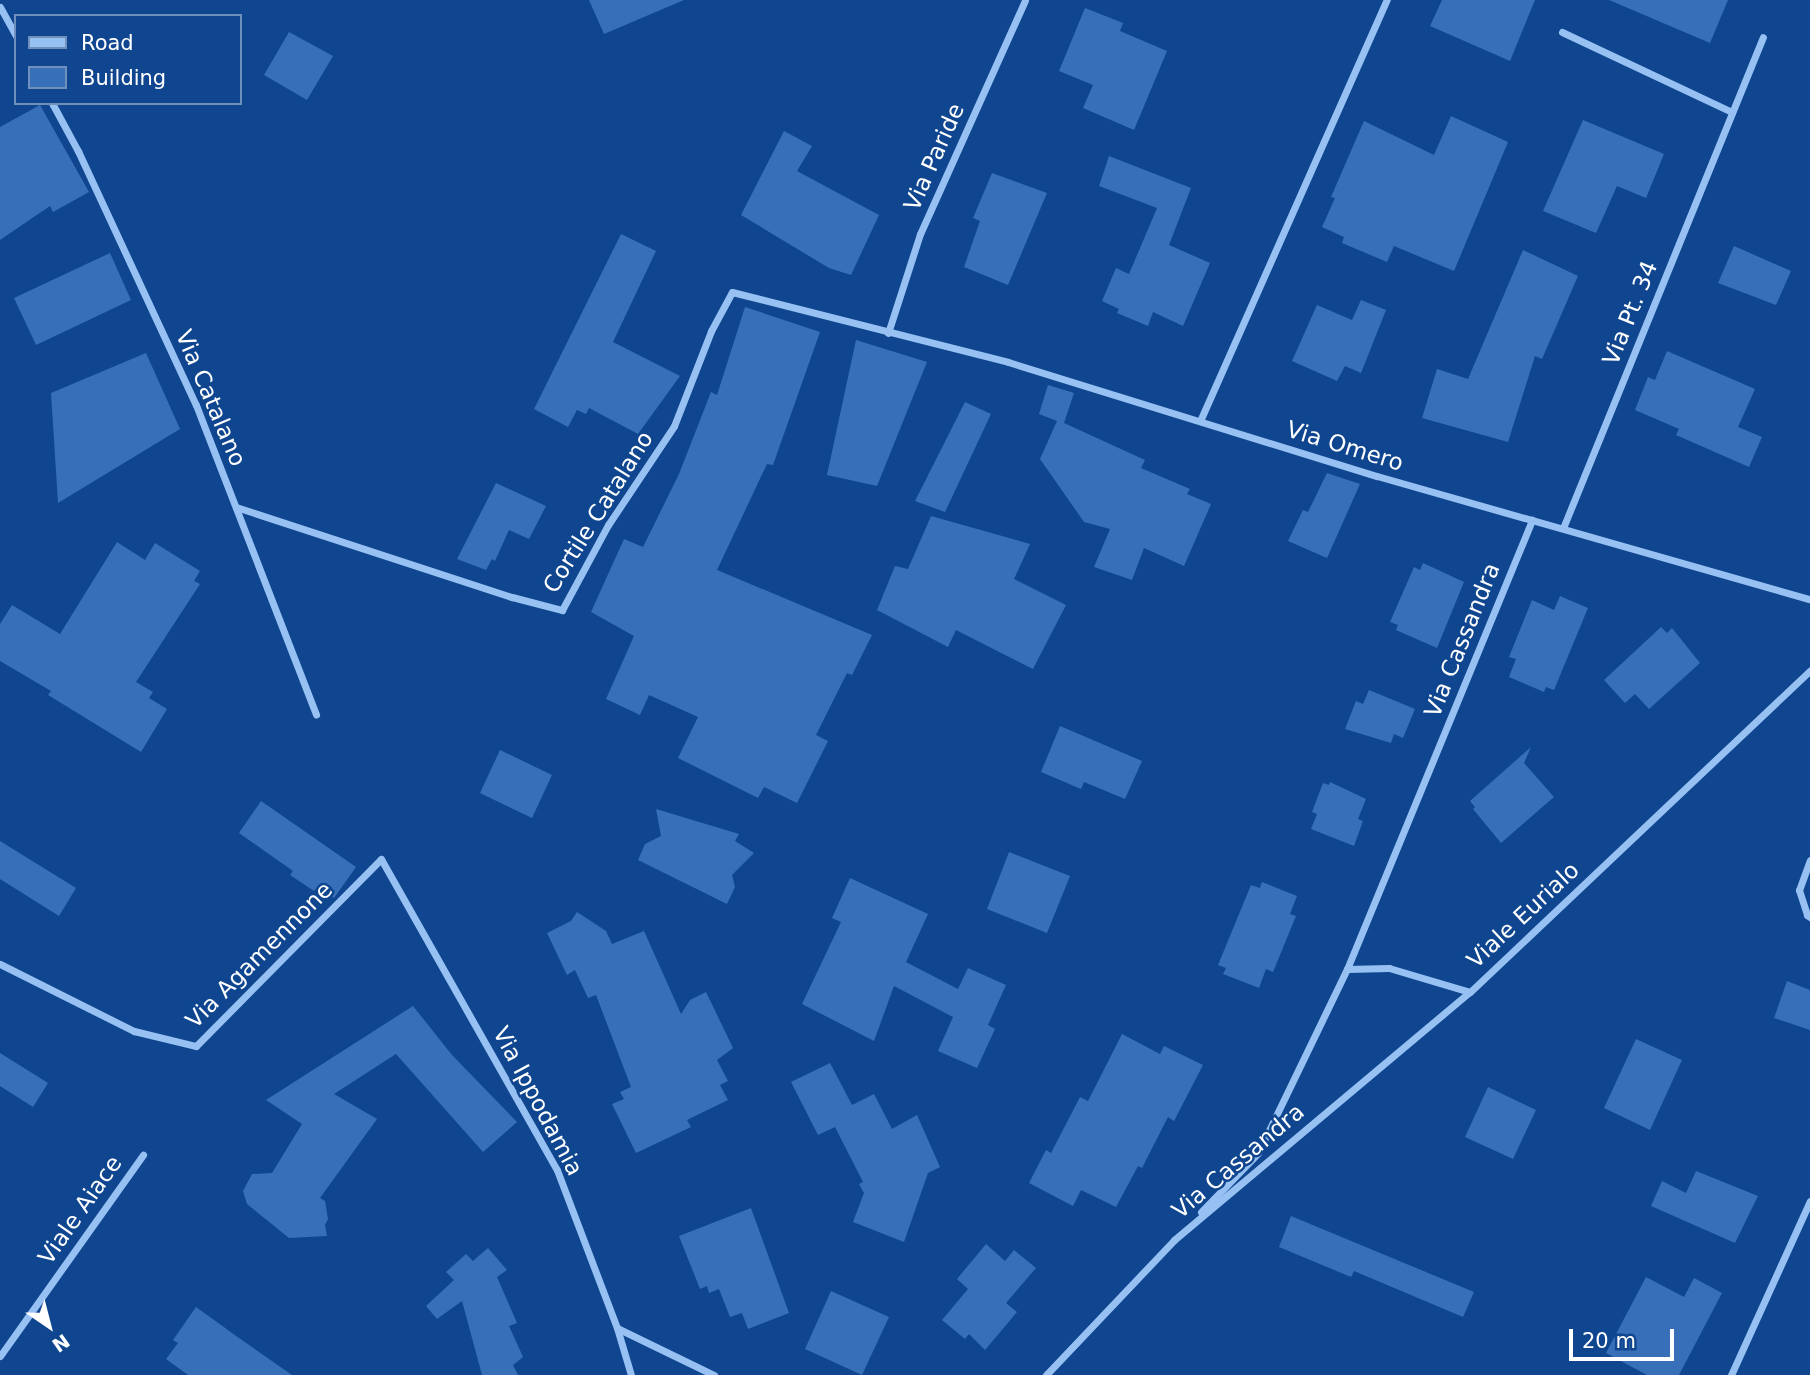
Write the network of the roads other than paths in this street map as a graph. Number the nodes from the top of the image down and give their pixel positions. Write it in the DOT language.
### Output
graph roads {
  1 [pos="1025,0"];
  2 [pos="1387,0"];
  3 [pos="0,7"];
  4 [pos="14,32"];
  5 [pos="1562,32"];
  6 [pos="1763,37"];
  7 [pos="53,105"];
  8 [pos="1732,112"];
  9 [pos="869,329"];
  10 [pos="888,333"];
  11 [pos="1200,421"];
  12 [pos="236,508"];
  13 [pos="1532,520"];
  14 [pos="1563,528"];
  15 [pos="1810,599"];
  16 [pos="1810,671"];
  17 [pos="316,715"];
  18 [pos="381,859"];
  19 [pos="1810,860"];
  20 [pos="1810,917"];
  21 [pos="0,964"];
  22 [pos="1347,969"];
  23 [pos="1470,992"];
  24 [pos="143,1155"];
  25 [pos="1810,1201"];
  26 [pos="1174,1240"];
  27 [pos="617,1328"];
  28 [pos="0,1356"];
  29 [pos="631,1375"];
  30 [pos="714,1375"];
  31 [pos="1046,1375"];
  32 [pos="1731,1375"];
  1 -- 10 [label="street, Via Paride"];
  2 -- 11 [label="street"];
  3 -- 4 [label="street"];
  5 -- 8 [label="street"];
  6 -- 8 [label="street, Via Pt. 34"];
  7 -- 12 [label="street, Via Catalano"];
  8 -- 14 [label="street, Via Pt. 34"];
  9 -- 10 [label="street, Via Omero"];
  9 -- 12 [label="street, Cortile Catalano"];
  10 -- 11 [label="street, Via Omero"];
  11 -- 13 [label="street, Via Omero"];
  12 -- 17 [label="street, Via Catalano"];
  13 -- 14 [label="street, Via Omero"];
  13 -- 22 [label="street, Via Cassandra"];
  14 -- 15 [label="street, Via Omero"];
  16 -- 23 [label="street, Viale Eurialo"];
  18 -- 21 [label="street, Via Agamennone"];
  18 -- 27 [label="street, Via Ippodamia"];
  19 -- 20 [label="street"];
  22 -- 23 [label="street, Viale Eurialo"];
  22 -- 26 [label="street"];
  23 -- 26 [label="street, Via Cassandra"];
  24 -- 28 [label="street, Viale Aiace"];
  25 -- 32 [label="street"];
  26 -- 31 [label="street, Via Cassandra"];
  27 -- 29 [label="street, Via Ippodamia"];
  27 -- 30 [label="street"];
}
